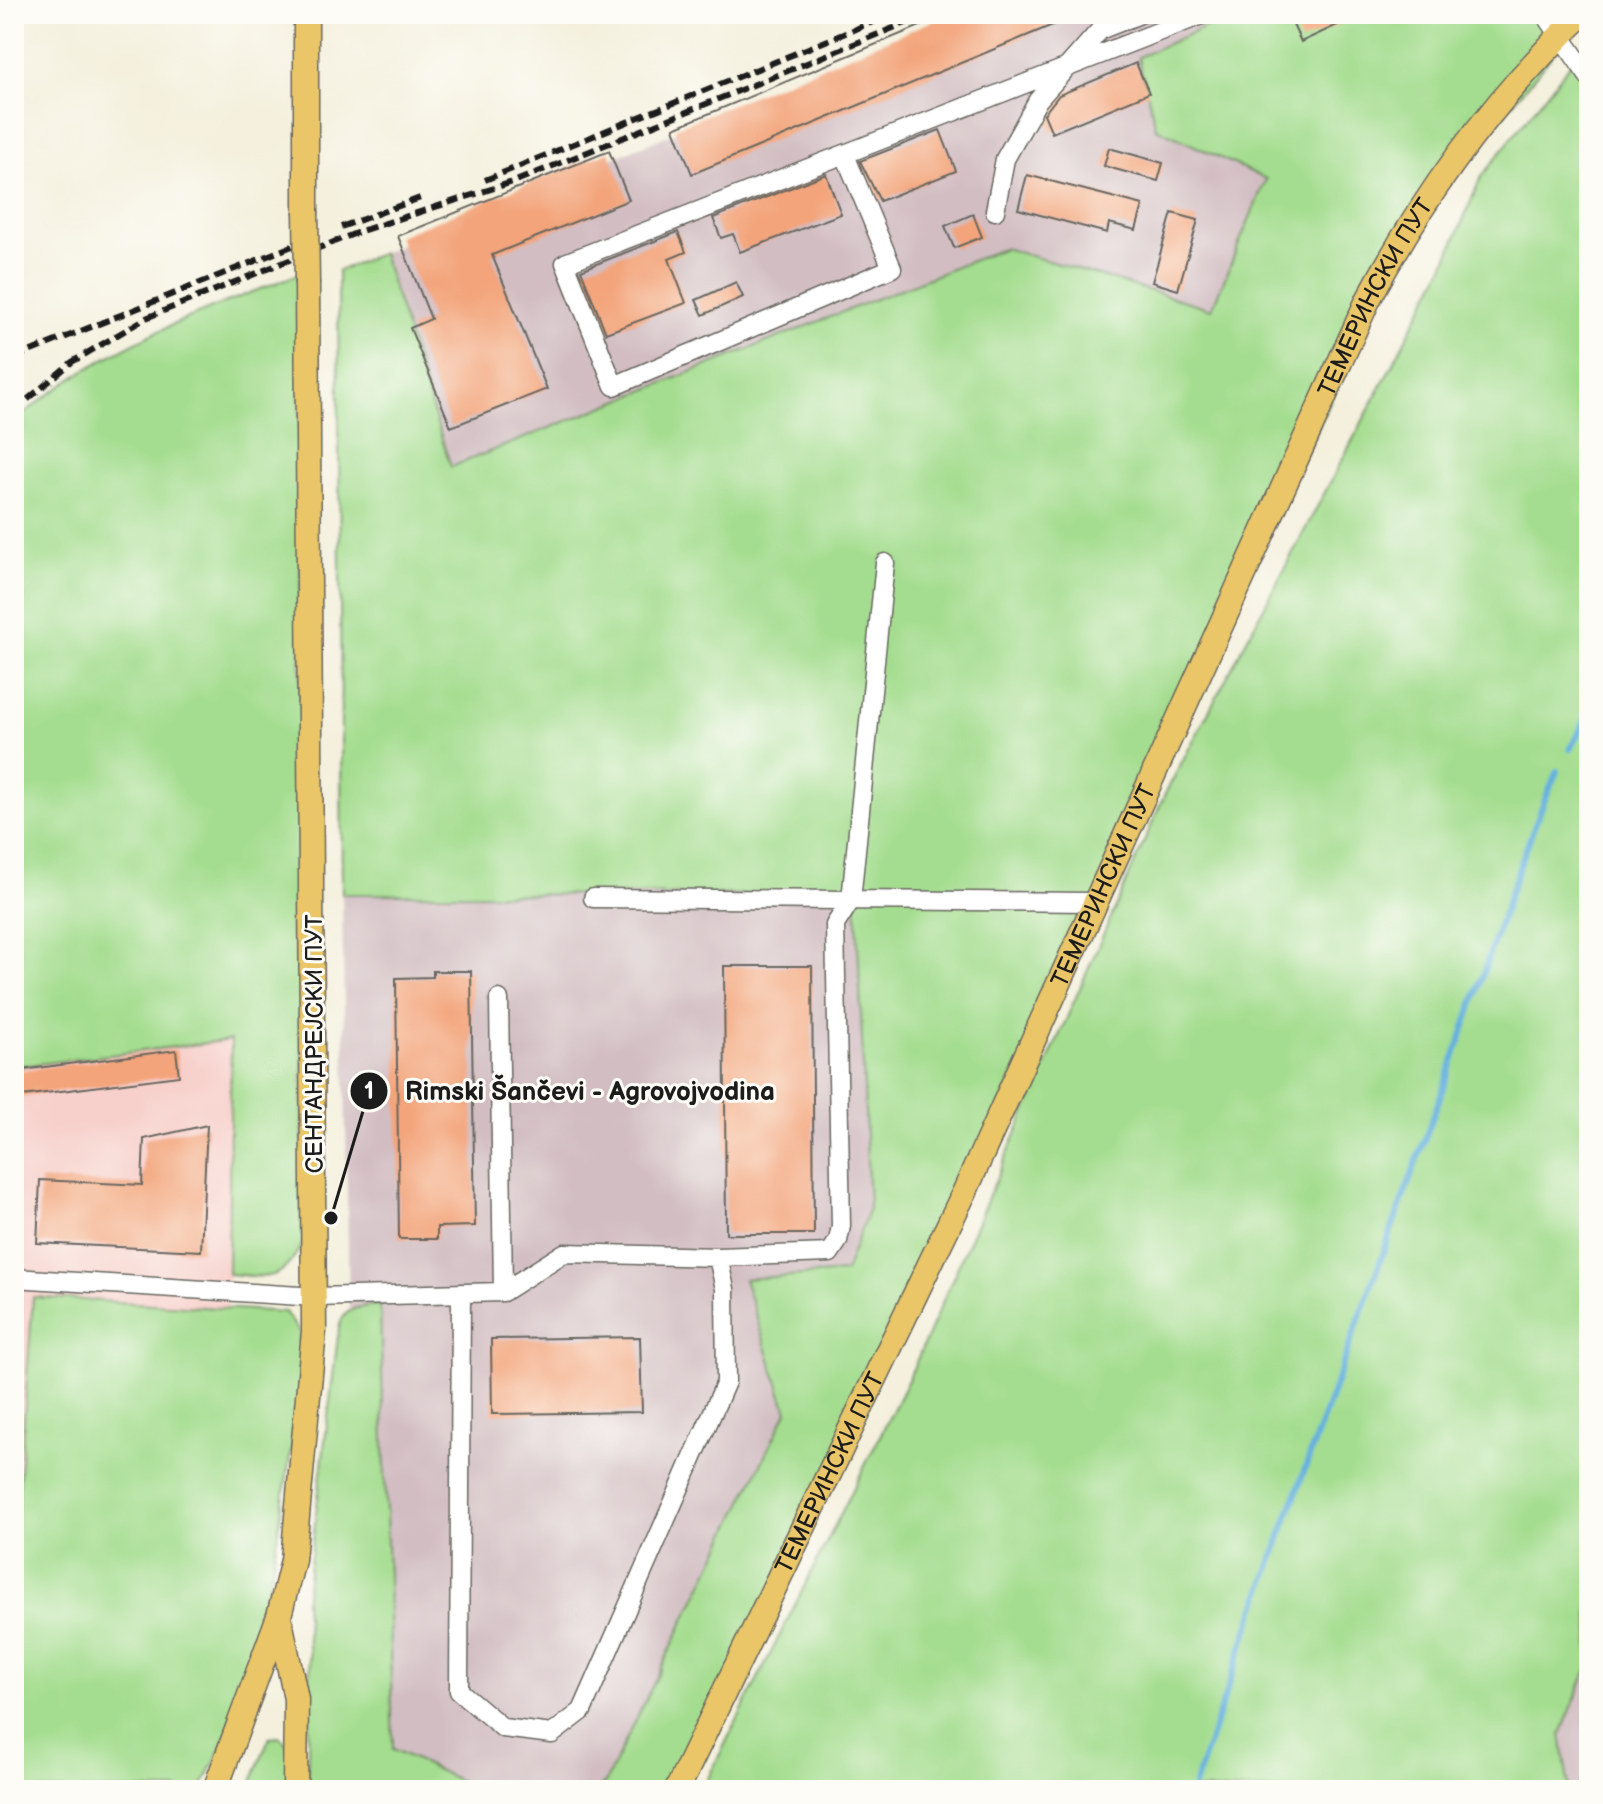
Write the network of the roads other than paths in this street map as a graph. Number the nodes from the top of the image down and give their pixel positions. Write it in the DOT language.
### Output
graph roads {
  1 [pos="306,14"];
  2 [pos="1140,14"];
  3 [pos="1204,14"];
  4 [pos="1545,14"];
  5 [pos="1582,14"];
  6 [pos="1560,35"];
  7 [pos="1067,67"];
  8 [pos="1589,77"];
  9 [pos="845,155"];
  10 [pos="995,211"];
  11 [pos="885,563"];
  12 [pos="593,898"];
  13 [pos="851,900"];
  14 [pos="1093,902"];
  15 [pos="499,999"];
  16 [pos="718,1257"];
  17 [pos="14,1278"];
  18 [pos="503,1292"];
  19 [pos="461,1293"];
  20 [pos="316,1297"];
  21 [pos="279,1616"];
  22 [pos="215,1790"];
  23 [pos="295,1790"];
  24 [pos="677,1790"];
  1 -- 20 [label="main road, СЕНТАНДРЕЈСКИ ПУТ, bridge"];
  2 -- 7 [label="street"];
  3 -- 7 [label="street"];
  4 -- 6 [label="street"];
  5 -- 6 [label="main road, ТЕМЕРИНСКИ ПУТ"];
  6 -- 8 [label="street"];
  6 -- 14 [label="main road, ТЕМЕРИНСКИ ПУТ"];
  7 -- 9 [label="street"];
  7 -- 10 [label="street"];
  9 -- 9 [label="street"];
  11 -- 13 [label="street"];
  12 -- 13 [label="street"];
  13 -- 14 [label="street"];
  13 -- 16 [label="street"];
  14 -- 24 [label="main road, ТЕМЕРИНСКИ ПУТ"];
  15 -- 18 [label="street"];
  16 -- 18 [label="street"];
  16 -- 19 [label="street"];
  17 -- 20 [label="street"];
  18 -- 19 [label="street"];
  19 -- 20 [label="street"];
  20 -- 21 [label="main road, СЕНТАНДРЕЈСКИ ПУТ"];
  21 -- 22 [label="main road, СЕНТАНДРЕЈСКИ ПУТ"];
  21 -- 23 [label="main road"];
}
